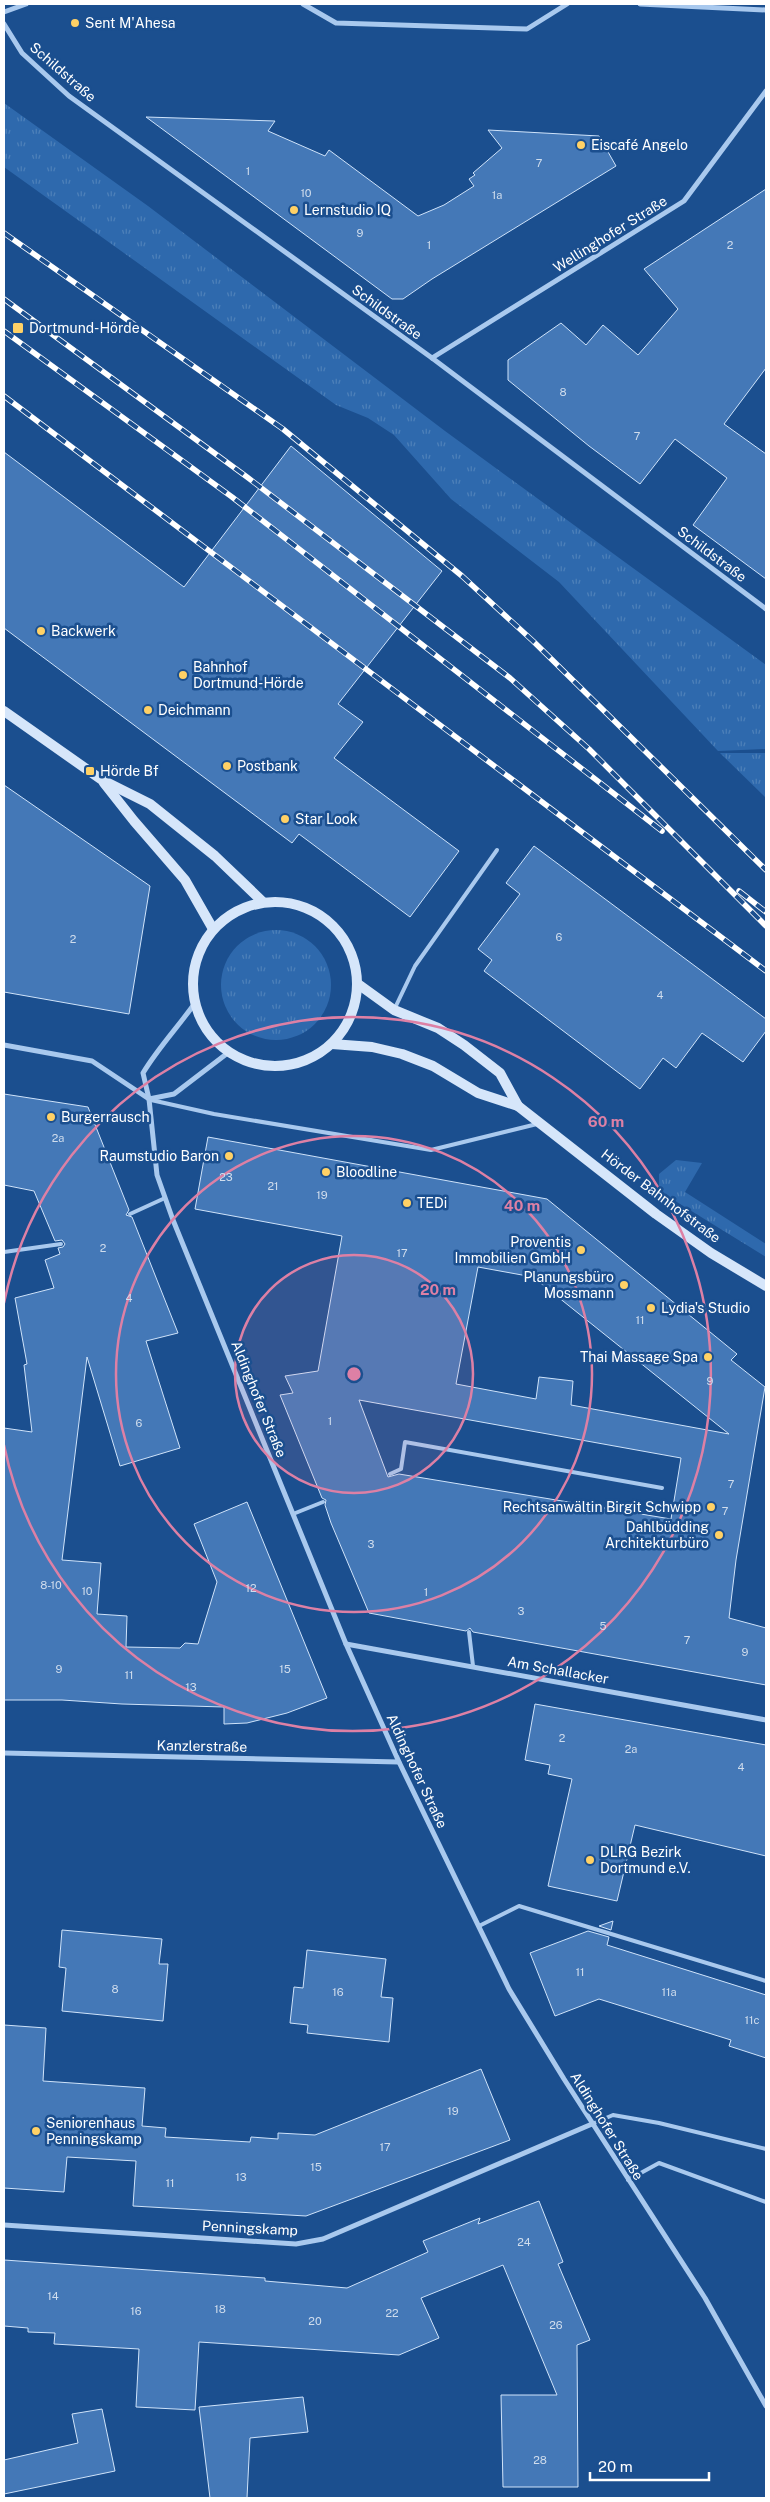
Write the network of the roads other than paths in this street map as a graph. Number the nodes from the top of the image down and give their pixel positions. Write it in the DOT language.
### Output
graph roads {
  1 [pos="26,4"];
  2 [pos="303,4"];
  3 [pos="567,4"];
  4 [pos="640,4"];
  5 [pos="766,10"];
  6 [pos="4,12"];
  7 [pos="4,24"];
  8 [pos="766,91"];
  9 [pos="432,358"];
  10 [pos="766,609"];
  11 [pos="4,711"];
  12 [pos="102,780"];
  13 [pos="498,850"];
  14 [pos="263,902"];
  15 [pos="214,929"];
  16 [pos="358,984"];
  17 [pos="195,1003"];
  18 [pos="394,1010"];
  19 [pos="332,1044"];
  20 [pos="4,1045"];
  21 [pos="229,1052"];
  22 [pos="149,1099"];
  23 [pos="518,1106"];
  24 [pos="541,1123"];
  25 [pos="166,1198"];
  26 [pos="130,1214"];
  27 [pos="61,1244"];
  28 [pos="4,1252"];
  29 [pos="766,1286"];
  30 [pos="390,1474"];
  31 [pos="662,1488"];
  32 [pos="323,1502"];
  33 [pos="293,1514"];
  34 [pos="469,1632"];
  35 [pos="346,1644"];
  36 [pos="473,1666"];
  37 [pos="766,1720"];
  38 [pos="4,1753"];
  39 [pos="399,1762"];
  40 [pos="479,1926"];
  41 [pos="766,1982"];
  42 [pos="592,2124"];
  43 [pos="766,2149"];
  44 [pos="628,2180"];
  45 [pos="766,2202"];
  46 [pos="4,2224"];
  47 [pos="766,2406"];
  1 -- 6 [label="street"];
  2 -- 3 [label="street"];
  4 -- 5 [label="street"];
  7 -- 9 [label="street, Schildstraße"];
  8 -- 9 [label="street, Wellinghofer Straße"];
  9 -- 10 [label="street, Schildstraße"];
  11 -- 12 [label="main road"];
  12 -- 14 [label="main road"];
  12 -- 15 [label="main road"];
  13 -- 18 [label="lane"];
  14 -- 15 [label="main road"];
  14 -- 16 [label="main road"];
  15 -- 17 [label="main road"];
  16 -- 18 [label="main road, Hörder Bahnhofstraße"];
  16 -- 19 [label="main road"];
  17 -- 21 [label="main road"];
  17 -- 22 [label="street, Aldinghofer Straße"];
  18 -- 23 [label="main road, Hörder Bahnhofstraße"];
  19 -- 21 [label="main road"];
  19 -- 23 [label="main road, Hörder Bahnhofstraße"];
  20 -- 22 [label="street"];
  21 -- 22 [label="street"];
  22 -- 24 [label="lane"];
  22 -- 25 [label="street, Aldinghofer Straße"];
  23 -- 24 [label="main road, Hörder Bahnhofstraße"];
  24 -- 29 [label="main road, Hörder Bahnhofstraße"];
  25 -- 26 [label="lane"];
  25 -- 33 [label="street, Aldinghofer Straße"];
  27 -- 28 [label="lane"];
  30 -- 31 [label="lane"];
  32 -- 33 [label="lane"];
  33 -- 35 [label="street, Aldinghofer Straße"];
  34 -- 36 [label="lane"];
  35 -- 36 [label="street, Am Schallacker"];
  35 -- 39 [label="street, Aldinghofer Straße"];
  36 -- 37 [label="street, Am Schallacker"];
  38 -- 39 [label="street, Kanzlerstraße"];
  39 -- 40 [label="street, Aldinghofer Straße"];
  40 -- 41 [label="lane"];
  40 -- 42 [label="street, Aldinghofer Straße"];
  42 -- 43 [label="lane"];
  42 -- 44 [label="street, Aldinghofer Straße"];
  42 -- 46 [label="street, Penningskamp"];
  44 -- 45 [label="lane"];
  44 -- 47 [label="street, Aldinghofer Straße"];
}
